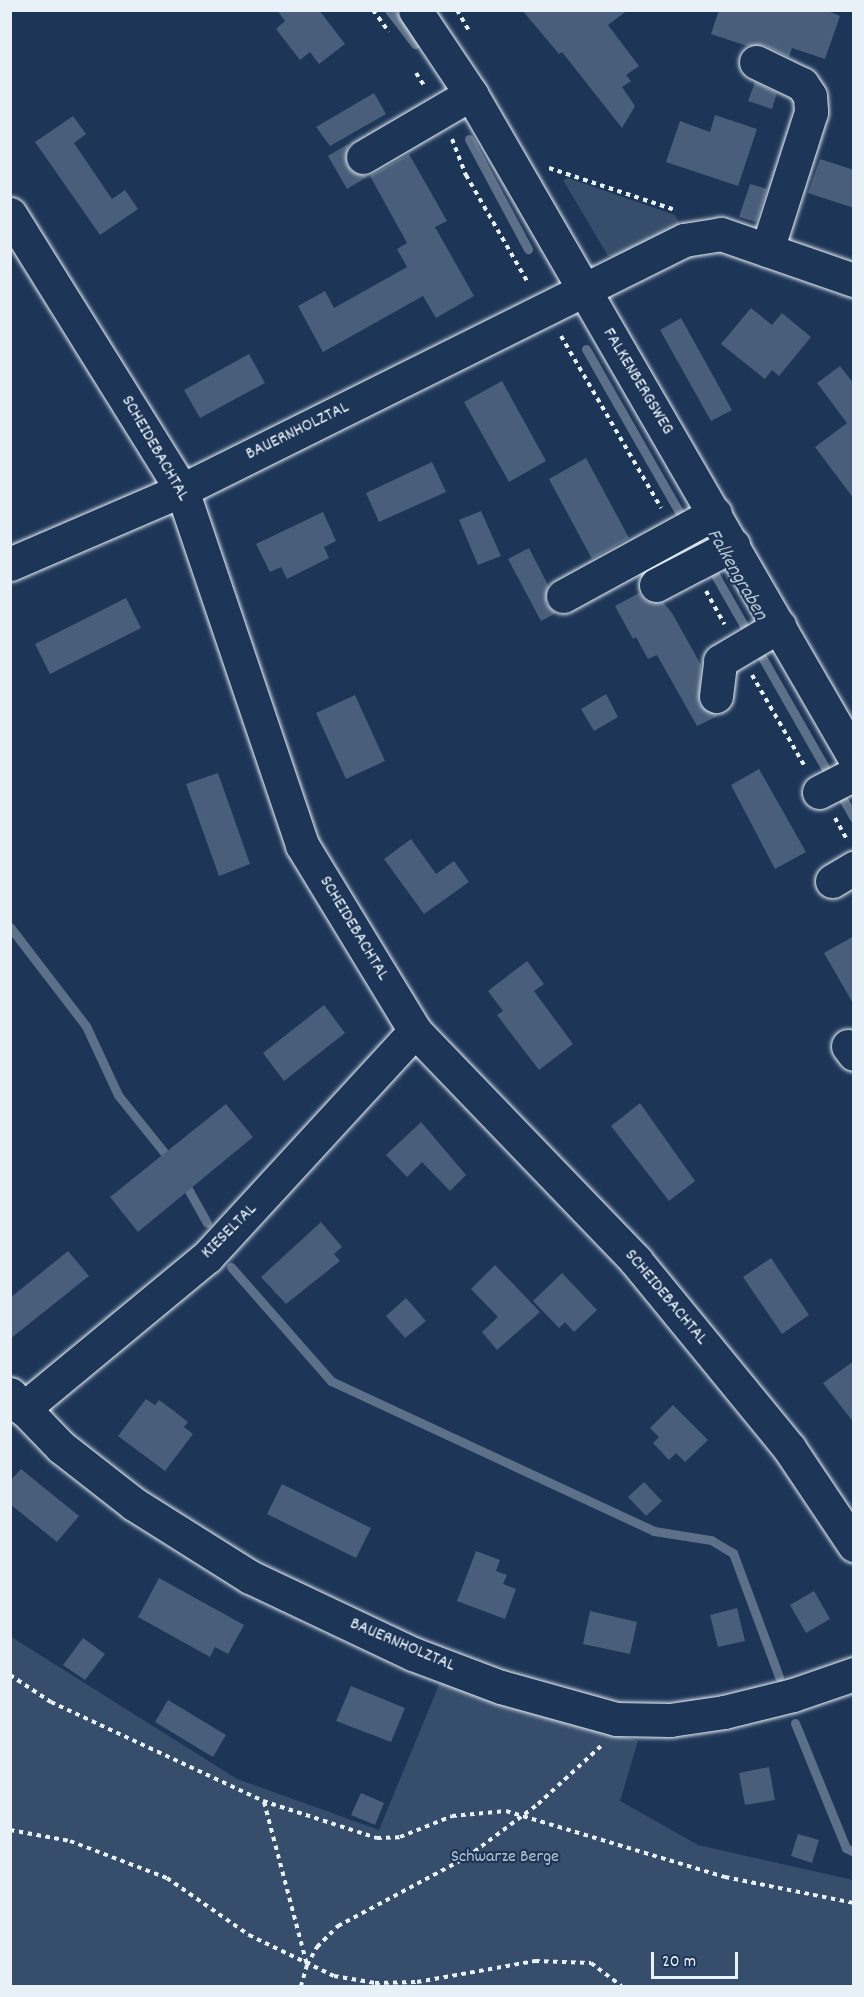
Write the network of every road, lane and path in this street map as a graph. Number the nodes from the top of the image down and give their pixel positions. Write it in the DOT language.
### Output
graph roads {
  1 [pos="374,10"];
  2 [pos="415,10"];
  3 [pos="392,35"];
  4 [pos="409,62"];
  5 [pos="756,62"];
  6 [pos="471,94"];
  7 [pos="441,112"];
  8 [pos="363,157"];
  9 [pos="511,165"];
  10 [pos="10,214"];
  11 [pos="721,234"];
  12 [pos="767,250"];
  13 [pos="854,280"];
  14 [pos="582,291"];
  15 [pos="538,314"];
  16 [pos="182,490"];
  17 [pos="692,527"];
  18 [pos="709,558"];
  19 [pos="10,564"];
  20 [pos="656,585"];
  21 [pos="563,596"];
  22 [pos="755,640"];
  23 [pos="716,696"];
  24 [pos="839,778"];
  25 [pos="854,851"];
  26 [pos="415,1032"];
  27 [pos="17,1402"];
  28 [pos="854,1545"];
  29 [pos="854,1674"];
  30 [pos="10,1675"];
  31 [pos="616,1719"];
  32 [pos="263,1801"];
  33 [pos="524,1814"];
  34 [pos="10,1830"];
  35 [pos="854,1903"];
  36 [pos="308,1965"];
  37 [pos="301,1986"];
  38 [pos="621,1986"];
  1 -- 3 [label="path"];
  2 -- 6 [label="street, FALKENBERGSWEG"];
  4 -- 7 [label="path"];
  5 -- 12 [label="street"];
  6 -- 7 [label="street"];
  6 -- 9 [label="street, FALKENBERGSWEG"];
  7 -- 8 [label="street"];
  7 -- 15 [label="path"];
  9 -- 11 [label="path"];
  9 -- 14 [label="street, FALKENBERGSWEG"];
  10 -- 16 [label="street, SCHEIDEBACHTAL"];
  11 -- 12 [label="street"];
  11 -- 14 [label="street, BAUERNHOLZTAL"];
  12 -- 13 [label="street"];
  14 -- 15 [label="street, BAUERNHOLZTAL"];
  14 -- 17 [label="street, FALKENBERGSWEG"];
  15 -- 16 [label="street, BAUERNHOLZTAL"];
  15 -- 17 [label="path"];
  16 -- 19 [label="street, BAUERNHOLZTAL"];
  16 -- 26 [label="street, SCHEIDEBACHTAL"];
  17 -- 18 [label="street, FALKENBERGSWEG"];
  17 -- 21 [label="street"];
  18 -- 20 [label="street"];
  18 -- 22 [label="street, FALKENBERGSWEG"];
  18 -- 22 [label="path"];
  22 -- 23 [label="street"];
  22 -- 24 [label="street, FALKENBERGSWEG"];
  22 -- 24 [label="path"];
  24 -- 25 [label="path"];
  26 -- 27 [label="street, KIESELTAL"];
  26 -- 28 [label="street, SCHEIDEBACHTAL"];
  27 -- 31 [label="street, BAUERNHOLZTAL"];
  29 -- 31 [label="street, BAUERNHOLZTAL"];
  30 -- 32 [label="path"];
  31 -- 33 [label="path"];
  32 -- 33 [label="path"];
  32 -- 36 [label="path"];
  33 -- 35 [label="path"];
  33 -- 36 [label="path"];
  34 -- 36 [label="path"];
  36 -- 37 [label="path"];
  36 -- 38 [label="path"];
}
